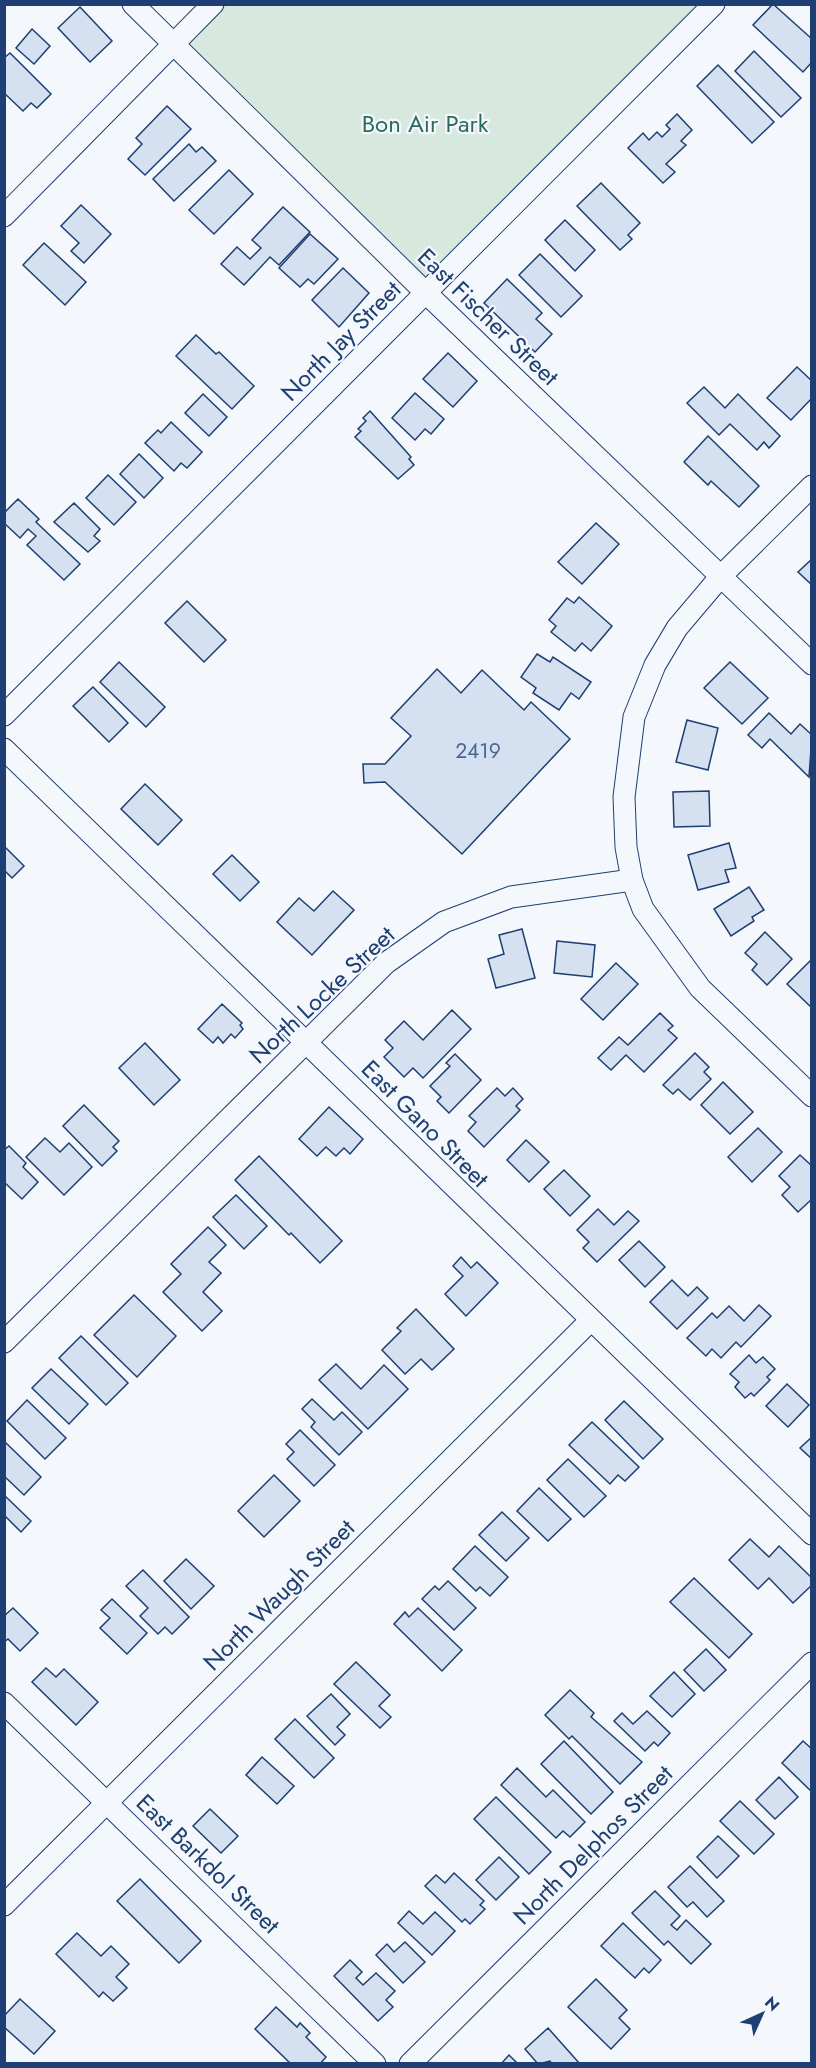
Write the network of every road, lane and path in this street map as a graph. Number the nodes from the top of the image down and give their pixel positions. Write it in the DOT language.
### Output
graph roads {
  1 [pos="133,4"];
  2 [pos="213,4"];
  3 [pos="714,4"];
  4 [pos="173,44"];
  5 [pos="4,216"];
  6 [pos="426,293"];
  7 [pos="812,486"];
  8 [pos="721,576"];
  9 [pos="812,664"];
  10 [pos="4,715"];
  11 [pos="4,749"];
  12 [pos="632,880"];
  13 [pos="307,1043"];
  14 [pos="812,1096"];
  15 [pos="590,1321"];
  16 [pos="4,1342"];
  17 [pos="812,1534"];
  18 [pos="812,1663"];
  19 [pos="4,1703"];
  20 [pos="108,1802"];
  21 [pos="4,1905"];
  22 [pos="375,2064"];
  23 [pos="410,2064"];
  1 -- 4 [label="street, East Fischer Street"];
  2 -- 4 [label="street"];
  3 -- 6 [label="street, North Jay Street"];
  4 -- 5 [label="street"];
  4 -- 6 [label="street, East Fischer Street"];
  6 -- 8 [label="street, East Fischer Street"];
  6 -- 10 [label="street, North Jay Street"];
  7 -- 8 [label="street"];
  8 -- 9 [label="street, East Fischer Street"];
  8 -- 12 [label="street"];
  11 -- 13 [label="street, East Gano Street"];
  12 -- 13 [label="street, North Locke Street"];
  12 -- 14 [label="street"];
  13 -- 15 [label="street, East Gano Street"];
  13 -- 16 [label="street, North Locke Street"];
  15 -- 17 [label="street, East Gano Street"];
  15 -- 20 [label="street, North Waugh Street"];
  18 -- 23 [label="street, North Delphos Street"];
  19 -- 20 [label="street, East Barkdol Street"];
  20 -- 21 [label="street, North Waugh Street"];
  20 -- 22 [label="street, East Barkdol Street"];
}
